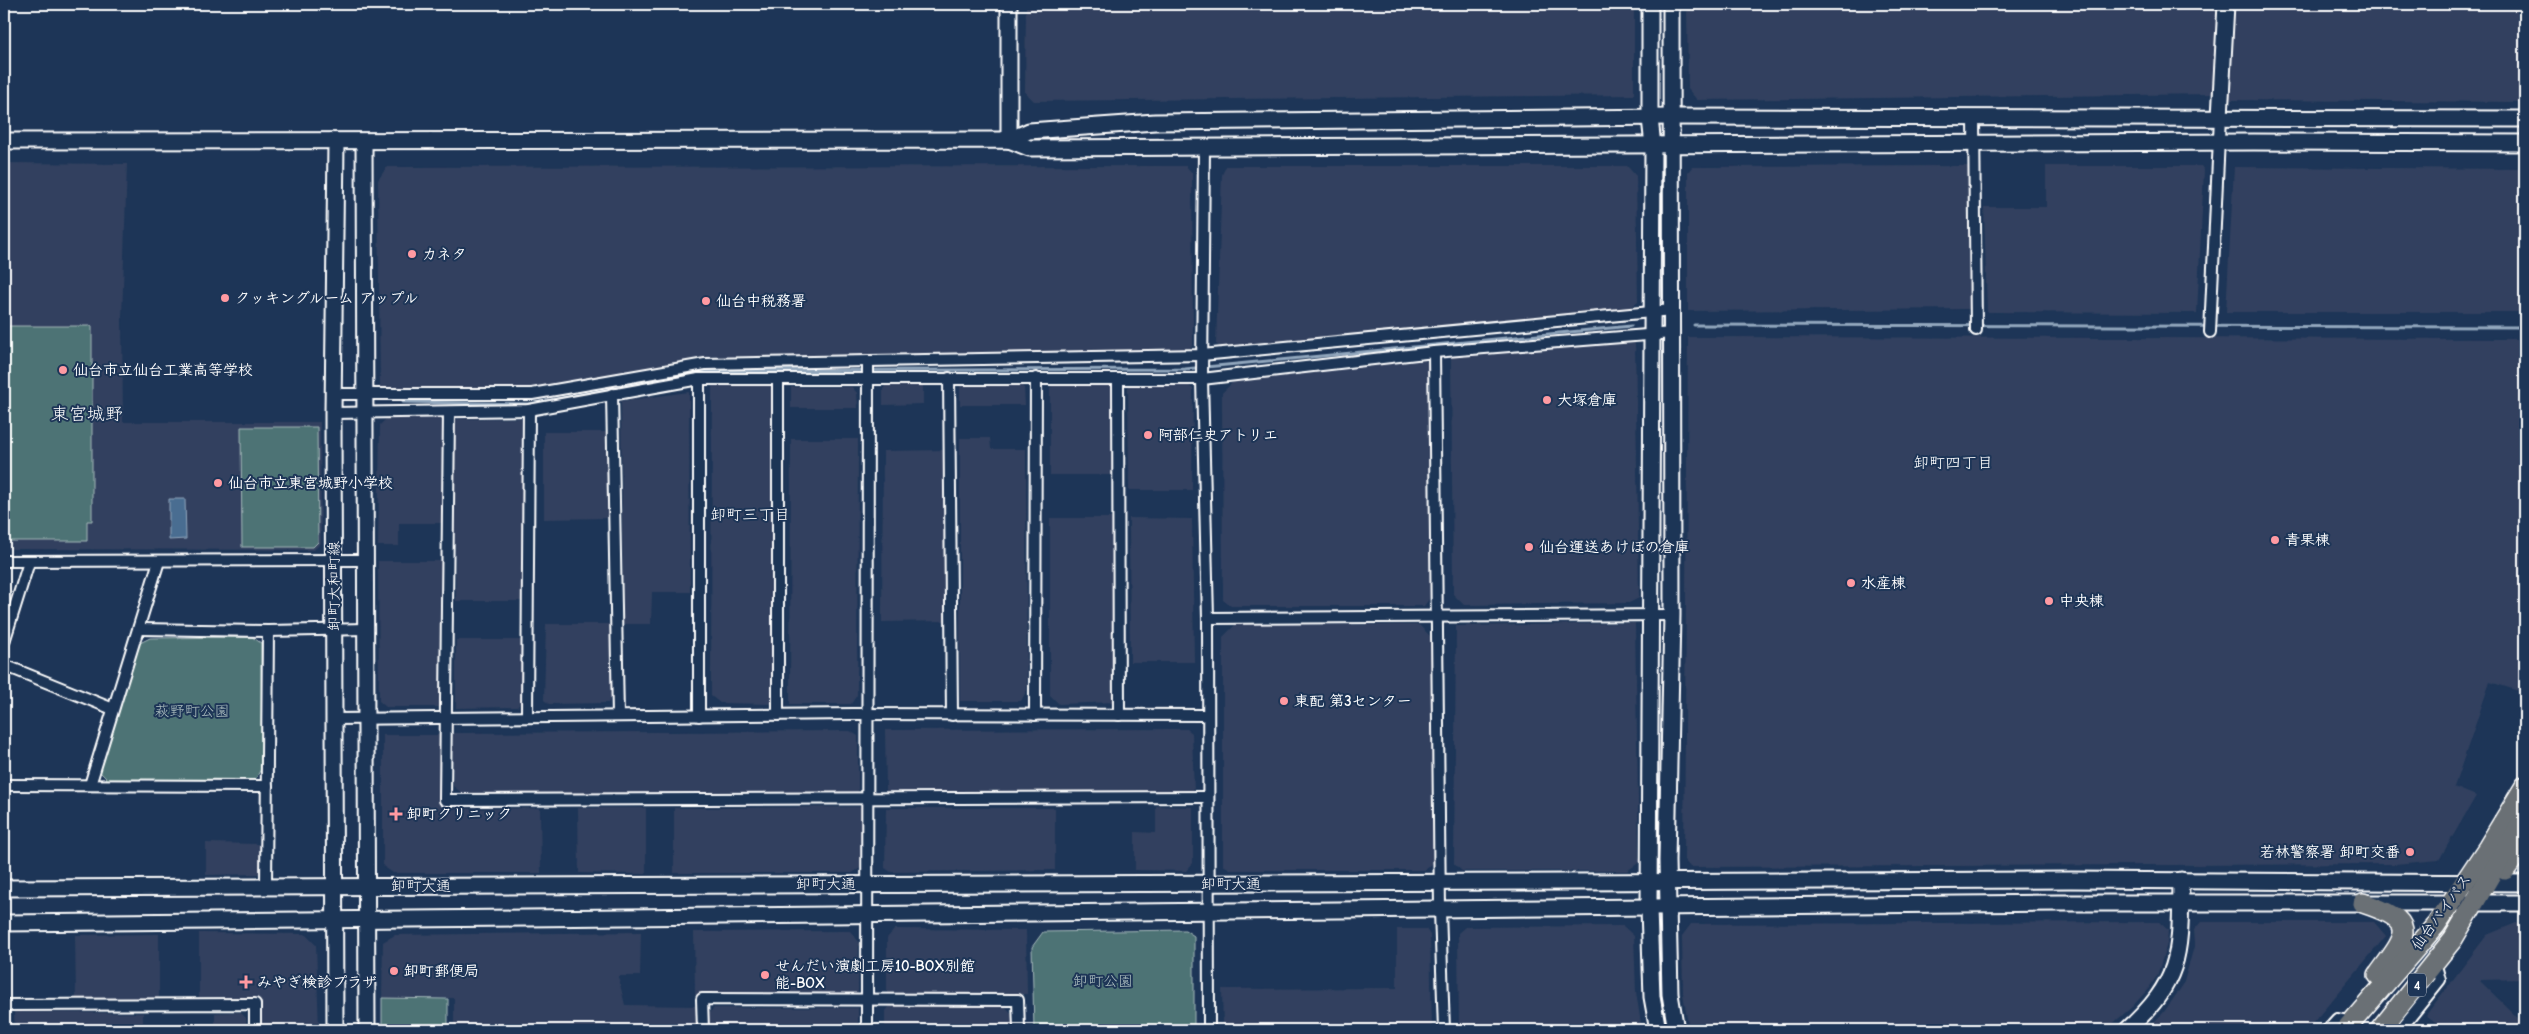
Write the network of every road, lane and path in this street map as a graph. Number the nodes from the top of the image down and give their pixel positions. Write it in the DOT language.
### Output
graph roads {
  1 [pos="1009,4"];
  2 [pos="1650,4"];
  3 [pos="1671,4"];
  4 [pos="2226,4"];
  5 [pos="1650,118"];
  6 [pos="1671,118"];
  7 [pos="1974,118"];
  8 [pos="2220,118"];
  9 [pos="2525,119"];
  10 [pos="1009,140"];
  11 [pos="4,141"];
  12 [pos="336,142"];
  13 [pos="364,142"];
  14 [pos="2220,142"];
  15 [pos="1974,143"];
  16 [pos="2525,144"];
  17 [pos="1672,145"];
  18 [pos="1653,146"];
  19 [pos="1204,147"];
  20 [pos="1672,310"];
  21 [pos="1652,311"];
  22 [pos="1976,330"];
  23 [pos="2210,332"];
  24 [pos="1672,333"];
  25 [pos="1652,335"];
  26 [pos="1434,352"];
  27 [pos="1202,356"];
  28 [pos="868,361"];
  29 [pos="1202,375"];
  30 [pos="949,378"];
  31 [pos="1036,378"];
  32 [pos="1118,378"];
  33 [pos="699,379"];
  34 [pos="868,379"];
  35 [pos="778,381"];
  36 [pos="333,394"];
  37 [pos="365,394"];
  38 [pos="612,394"];
  39 [pos="529,410"];
  40 [pos="449,412"];
  41 [pos="333,413"];
  42 [pos="366,413"];
  43 [pos="334,560"];
  44 [pos="365,560"];
  45 [pos="4,561"];
  46 [pos="159,561"];
  47 [pos="29,562"];
  48 [pos="1672,615"];
  49 [pos="1651,616"];
  50 [pos="1438,617"];
  51 [pos="1208,618"];
  52 [pos="140,629"];
  53 [pos="334,629"];
  54 [pos="366,629"];
  55 [pos="268,631"];
  56 [pos="4,642"];
  57 [pos="4,665"];
  58 [pos="113,709"];
  59 [pos="867,714"];
  60 [pos="778,715"];
  61 [pos="952,715"];
  62 [pos="1035,715"];
  63 [pos="1119,715"];
  64 [pos="1208,715"];
  65 [pos="618,716"];
  66 [pos="699,716"];
  67 [pos="527,717"];
  68 [pos="447,718"];
  69 [pos="334,719"];
  70 [pos="367,719"];
  71 [pos="4,785"];
  72 [pos="90,785"];
  73 [pos="266,786"];
  74 [pos="2525,786"];
  75 [pos="866,798"];
  76 [pos="1208,798"];
  77 [pos="2525,817"];
  78 [pos="2525,843"];
  79 [pos="2181,880"];
  80 [pos="1649,882"];
  81 [pos="1668,882"];
  82 [pos="1440,883"];
  83 [pos="2463,883"];
  84 [pos="2490,883"];
  85 [pos="2525,883"];
  86 [pos="866,884"];
  87 [pos="1208,884"];
  88 [pos="266,886"];
  89 [pos="334,886"];
  90 [pos="366,886"];
  91 [pos="4,888"];
  92 [pos="2476,902"];
  93 [pos="2525,902"];
  94 [pos="2363,903"];
  95 [pos="2450,903"];
  96 [pos="2181,904"];
  97 [pos="1668,908"];
  98 [pos="1648,909"];
  99 [pos="1440,910"];
  100 [pos="1208,913"];
  101 [pos="866,915"];
  102 [pos="334,920"];
  103 [pos="366,920"];
  104 [pos="4,923"];
  105 [pos="2435,962"];
  106 [pos="867,999"];
  107 [pos="4,1005"];
  108 [pos="2365,1008"];
  109 [pos="2349,1026"];
  110 [pos="254,1030"];
  111 [pos="335,1030"];
  112 [pos="367,1030"];
  113 [pos="702,1030"];
  114 [pos="867,1030"];
  115 [pos="1018,1030"];
  116 [pos="1209,1030"];
  117 [pos="1444,1030"];
  118 [pos="1658,1030"];
  119 [pos="1676,1030"];
  120 [pos="2127,1030"];
  121 [pos="2327,1030"];
  122 [pos="2380,1030"];
  123 [pos="2400,1030"];
  1 -- 10 [label="street"];
  2 -- 5 [label="street"];
  3 -- 6 [label="street"];
  4 -- 8 [label="street"];
  5 -- 6 [label="street"];
  5 -- 10 [label="street"];
  5 -- 18 [label="street"];
  6 -- 7 [label="street"];
  6 -- 17 [label="street"];
  7 -- 8 [label="street"];
  7 -- 15 [label="street"];
  8 -- 9 [label="street"];
  8 -- 14 [label="street"];
  10 -- 13 [label="street"];
  10 -- 19 [label="street"];
  11 -- 12 [label="street"];
  12 -- 13 [label="street"];
  12 -- 36 [label="street, 卸町大和町線"];
  13 -- 37 [label="street, 卸町大和町線"];
  14 -- 15 [label="street"];
  14 -- 16 [label="street"];
  14 -- 23 [label="street"];
  15 -- 17 [label="street"];
  15 -- 22 [label="street"];
  17 -- 18 [label="street"];
  17 -- 20 [label="street"];
  18 -- 19 [label="street"];
  18 -- 21 [label="street"];
  19 -- 27 [label="street"];
  20 -- 21 [label="street"];
  20 -- 24 [label="street"];
  21 -- 25 [label="street"];
  21 -- 27 [label="street"];
  24 -- 25 [label="street"];
  24 -- 48 [label="street"];
  25 -- 26 [label="street"];
  25 -- 49 [label="street"];
  26 -- 29 [label="street"];
  26 -- 50 [label="street"];
  27 -- 28 [label="street"];
  27 -- 29 [label="street"];
  28 -- 34 [label="street"];
  28 -- 37 [label="street"];
  29 -- 32 [label="street"];
  29 -- 51 [label="street"];
  30 -- 31 [label="street"];
  30 -- 34 [label="street"];
  30 -- 61 [label="street"];
  31 -- 32 [label="street"];
  31 -- 62 [label="street"];
  32 -- 63 [label="street"];
  33 -- 35 [label="street"];
  33 -- 38 [label="street"];
  33 -- 66 [label="street"];
  34 -- 35 [label="street"];
  34 -- 59 [label="street"];
  35 -- 60 [label="street"];
  36 -- 37 [label="street"];
  36 -- 41 [label="street, 卸町大和町線"];
  37 -- 42 [label="street, 卸町大和町線"];
  38 -- 39 [label="street"];
  38 -- 65 [label="street"];
  39 -- 40 [label="street"];
  39 -- 67 [label="street"];
  40 -- 42 [label="street"];
  40 -- 68 [label="street"];
  41 -- 42 [label="street"];
  41 -- 43 [label="street, 卸町大和町線"];
  42 -- 44 [label="street, 卸町大和町線"];
  43 -- 44 [label="street"];
  43 -- 46 [label="street"];
  43 -- 53 [label="street, 卸町大和町線"];
  44 -- 54 [label="street, 卸町大和町線"];
  45 -- 47 [label="street"];
  46 -- 47 [label="street"];
  46 -- 52 [label="street"];
  47 -- 56 [label="street"];
  48 -- 49 [label="street"];
  48 -- 81 [label="street"];
  49 -- 50 [label="street"];
  49 -- 80 [label="street"];
  50 -- 51 [label="street"];
  50 -- 82 [label="street"];
  51 -- 64 [label="street"];
  52 -- 55 [label="street"];
  52 -- 58 [label="street"];
  53 -- 54 [label="street"];
  53 -- 55 [label="street"];
  53 -- 69 [label="street, 卸町大和町線"];
  54 -- 70 [label="street, 卸町大和町線"];
  55 -- 73 [label="street"];
  57 -- 58 [label="street"];
  58 -- 72 [label="street"];
  59 -- 60 [label="street"];
  59 -- 61 [label="street"];
  59 -- 75 [label="street"];
  60 -- 66 [label="street"];
  61 -- 62 [label="street"];
  62 -- 63 [label="street"];
  63 -- 64 [label="street"];
  64 -- 76 [label="street"];
  65 -- 66 [label="street"];
  65 -- 67 [label="street"];
  67 -- 68 [label="street"];
  68 -- 70 [label="street"];
  68 -- 75 [label="street"];
  69 -- 70 [label="street"];
  69 -- 89 [label="street, 卸町大和町線"];
  70 -- 90 [label="street, 卸町大和町線"];
  71 -- 72 [label="street"];
  72 -- 73 [label="street"];
  73 -- 88 [label="street"];
  74 -- 83 [label="highway, 仙台バイパス / 4"];
  75 -- 76 [label="street"];
  75 -- 86 [label="street"];
  76 -- 87 [label="street"];
  77 -- 84 [label="highway, 仙台バイパス / 4"];
  78 -- 84 [label="highway, 4"];
  79 -- 81 [label="street, 卸町大通"];
  79 -- 83 [label="street, 卸町大通"];
  79 -- 96 [label="street"];
  80 -- 81 [label="street, 卸町大通"];
  80 -- 82 [label="street, 卸町大通"];
  80 -- 98 [label="street"];
  81 -- 97 [label="street"];
  82 -- 87 [label="street, 卸町大通"];
  82 -- 99 [label="street"];
  83 -- 84 [label="street, 卸町大通"];
  83 -- 95 [label="highway, 仙台バイパス / 4"];
  84 -- 85 [label="street, 卸町大通"];
  84 -- 92 [label="highway, 4"];
  86 -- 87 [label="street, 卸町大通"];
  86 -- 90 [label="street, 卸町大通"];
  86 -- 101 [label="street"];
  87 -- 100 [label="street"];
  88 -- 89 [label="street, 卸町大通"];
  88 -- 91 [label="street, 卸町大通"];
  89 -- 90 [label="street, 卸町大通"];
  89 -- 102 [label="street, 卸町大和町線"];
  90 -- 103 [label="street, 卸町大和町線"];
  92 -- 93 [label="street"];
  92 -- 95 [label="street"];
  92 -- 105 [label="highway, 仙台バイパス / 4"];
  94 -- 95 [label="street"];
  94 -- 96 [label="street"];
  94 -- 108 [label="highway"];
  95 -- 108 [label="highway, 仙台バイパス / 4"];
  96 -- 97 [label="street"];
  96 -- 120 [label="street"];
  97 -- 98 [label="street"];
  97 -- 119 [label="street"];
  98 -- 99 [label="street"];
  98 -- 118 [label="street"];
  99 -- 100 [label="street"];
  99 -- 117 [label="street"];
  100 -- 101 [label="street"];
  100 -- 116 [label="street"];
  101 -- 103 [label="street"];
  101 -- 106 [label="street"];
  102 -- 103 [label="street"];
  102 -- 104 [label="street"];
  102 -- 111 [label="street, 卸町大和町線"];
  103 -- 112 [label="street, 卸町大和町線"];
  105 -- 122 [label="highway, 仙台バイパス / 4"];
  105 -- 123 [label="street"];
  106 -- 113 [label="street"];
  106 -- 114 [label="street"];
  106 -- 115 [label="street"];
  107 -- 110 [label="street"];
  108 -- 109 [label="highway, 仙台バイパス / 4"];
  109 -- 121 [label="street"];
}
